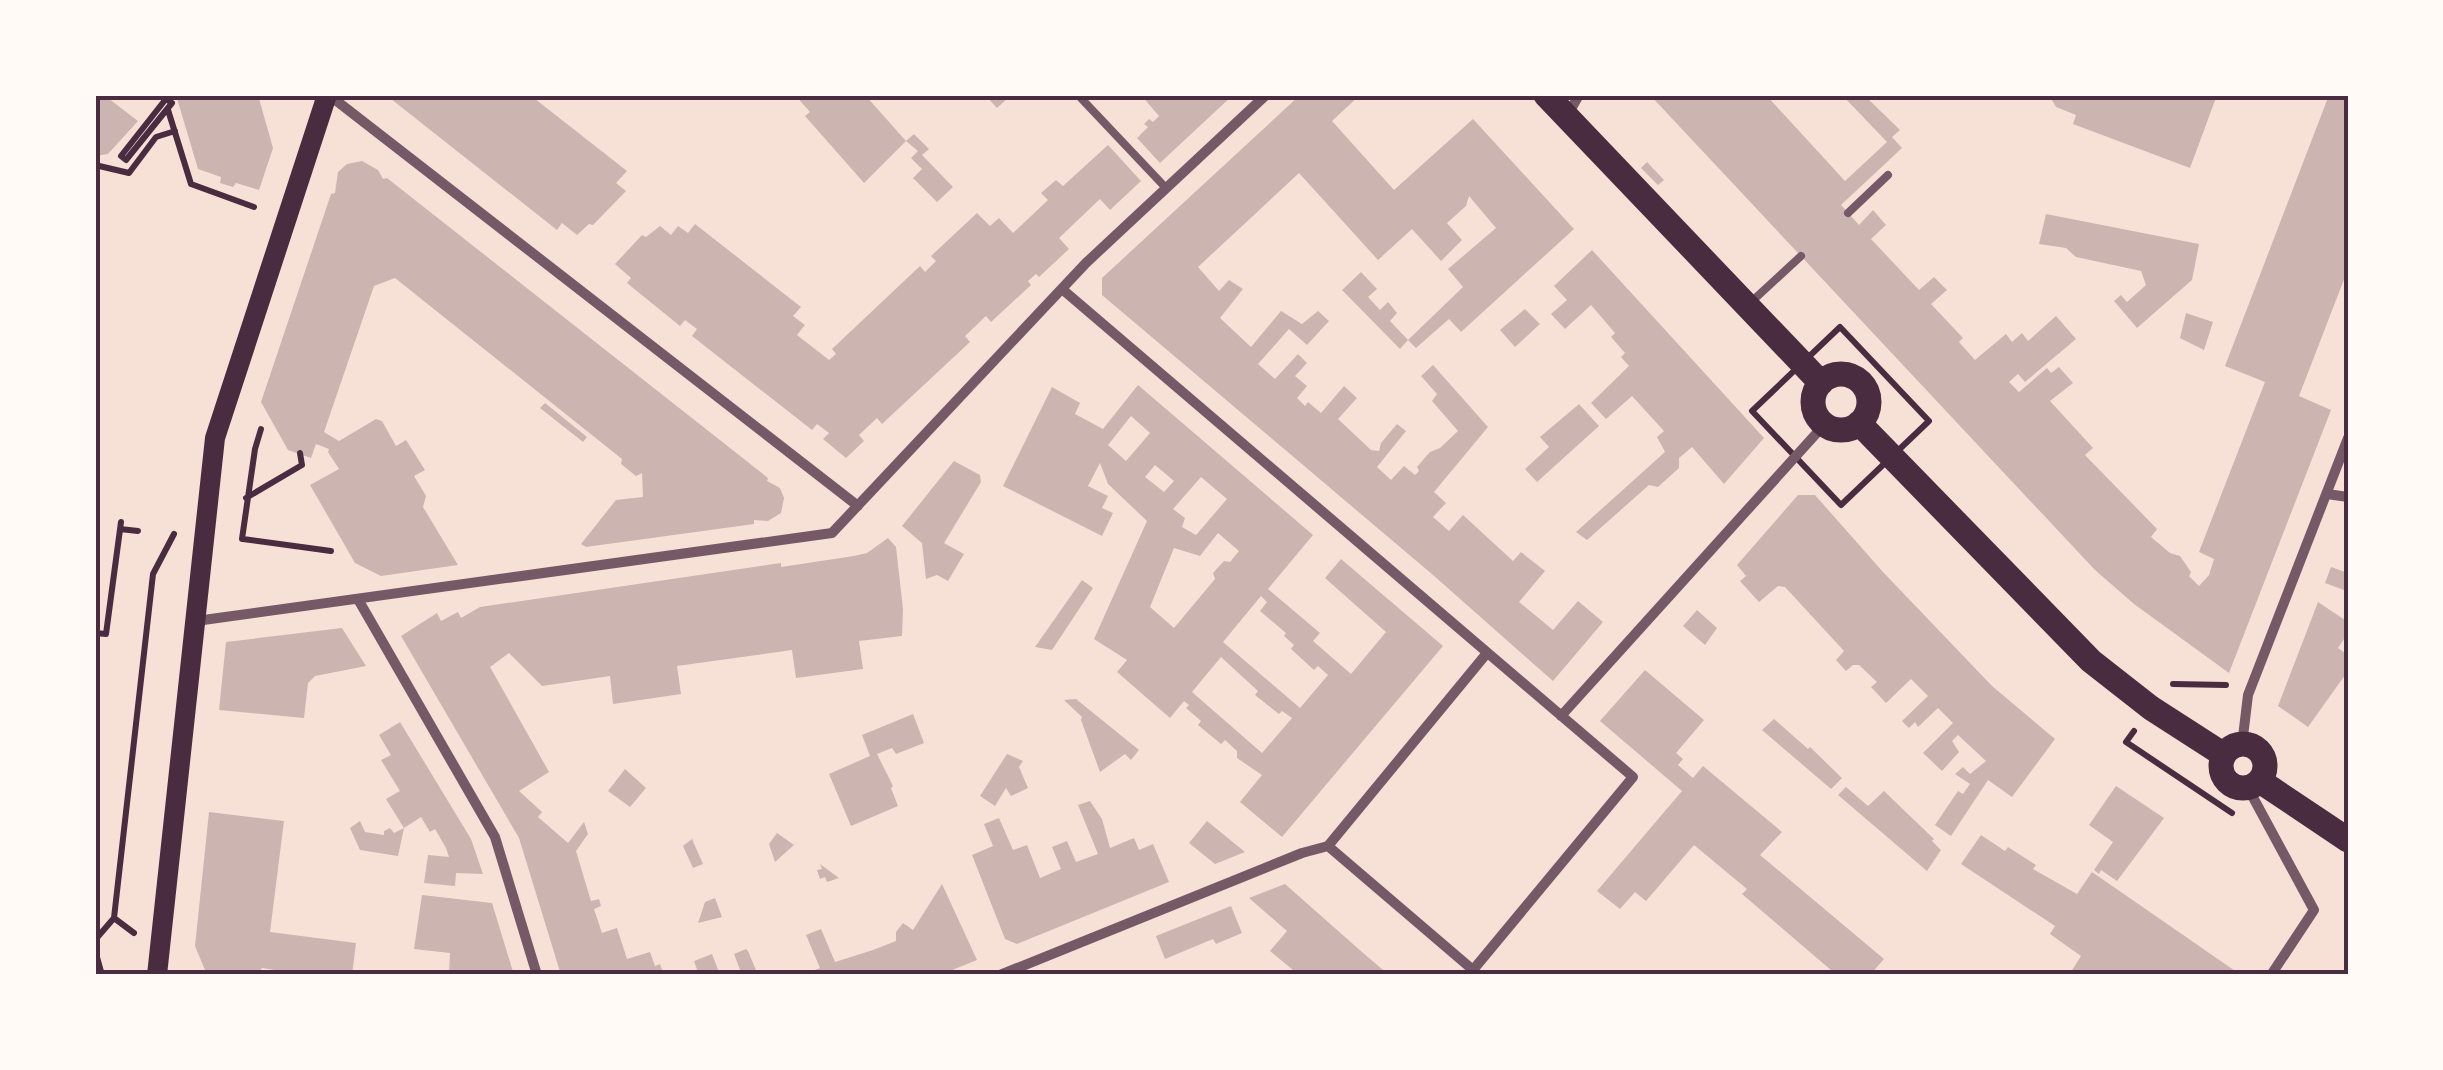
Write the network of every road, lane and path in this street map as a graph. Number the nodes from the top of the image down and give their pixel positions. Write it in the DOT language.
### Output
graph roads {
  1 [pos="328,95"];
  2 [pos="1078,95"];
  3 [pos="1266,95"];
  4 [pos="1546,95"];
  5 [pos="168,97"];
  6 [pos="1573,106"];
  7 [pos="168,109"];
  8 [pos="186,130"];
  9 [pos="175,133"];
  10 [pos="95,165"];
  11 [pos="1888,175"];
  12 [pos="226,185"];
  13 [pos="1166,188"];
  14 [pos="223,196"];
  15 [pos="254,206"];
  16 [pos="1848,213"];
  17 [pos="1801,256"];
  18 [pos="1062,289"];
  19 [pos="1748,306"];
  20 [pos="1821,383"];
  21 [pos="1860,423"];
  22 [pos="1824,425"];
  23 [pos="261,429"];
  24 [pos="2348,438"];
  25 [pos="300,453"];
  26 [pos="2327,494"];
  27 [pos="2348,497"];
  28 [pos="245,499"];
  29 [pos="858,506"];
  30 [pos="180,520"];
  31 [pos="138,531"];
  32 [pos="331,551"];
  33 [pos="359,601"];
  34 [pos="95,621"];
  35 [pos="195,621"];
  36 [pos="108,622"];
  37 [pos="95,633"];
  38 [pos="1487,653"];
  39 [pos="2168,684"];
  40 [pos="2248,694"];
  41 [pos="1561,716"];
  42 [pos="2126,742"];
  43 [pos="2233,750"];
  44 [pos="2254,784"];
  45 [pos="2242,820"];
  46 [pos="2348,840"];
  47 [pos="1328,846"];
  48 [pos="114,918"];
  49 [pos="142,939"];
  50 [pos="95,940"];
  51 [pos="95,950"];
  52 [pos="102,975"];
  53 [pos="156,975"];
  54 [pos="537,975"];
  55 [pos="1000,975"];
  56 [pos="2271,975"];
  1 -- 29 [label="street"];
  1 -- 35 [label="main road"];
  2 -- 13 [label="lane"];
  3 -- 13 [label="street"];
  4 -- 6 [label="main road"];
  5 -- 7 [label="path"];
  5 -- 7 [label="path"];
  6 -- 19 [label="main road"];
  7 -- 9 [label="path"];
  8 -- 9 [label="path"];
  9 -- 10 [label="path"];
  9 -- 14 [label="path"];
  11 -- 16 [label="lane"];
  12 -- 14 [label="path"];
  13 -- 18 [label="street"];
  14 -- 15 [label="path"];
  17 -- 19 [label="lane"];
  18 -- 29 [label="street"];
  18 -- 38 [label="street"];
  19 -- 20 [label="main road"];
  20 -- 21 [label="main road"];
  20 -- 22 [label="main road"];
  21 -- 22 [label="main road"];
  21 -- 43 [label="main road"];
  22 -- 41 [label="street"];
  23 -- 28 [label="path"];
  24 -- 26 [label="street"];
  25 -- 28 [label="path"];
  26 -- 27 [label="street"];
  26 -- 40 [label="street"];
  28 -- 32 [label="path"];
  29 -- 33 [label="street"];
  30 -- 48 [label="path"];
  31 -- 36 [label="path"];
  33 -- 35 [label="street"];
  33 -- 54 [label="street"];
  34 -- 36 [label="path"];
  35 -- 53 [label="main road"];
  36 -- 37 [label="path"];
  38 -- 41 [label="street"];
  38 -- 47 [label="street"];
  39 -- 40 [label="path"];
  40 -- 43 [label="street"];
  41 -- 47 [label="street"];
  42 -- 45 [label="path"];
  43 -- 44 [label="main road"];
  43 -- 44 [label="main road"];
  44 -- 46 [label="main road"];
  44 -- 56 [label="street"];
  47 -- 55 [label="street"];
  48 -- 49 [label="path"];
  48 -- 50 [label="path"];
  51 -- 52 [label="path"];
}
